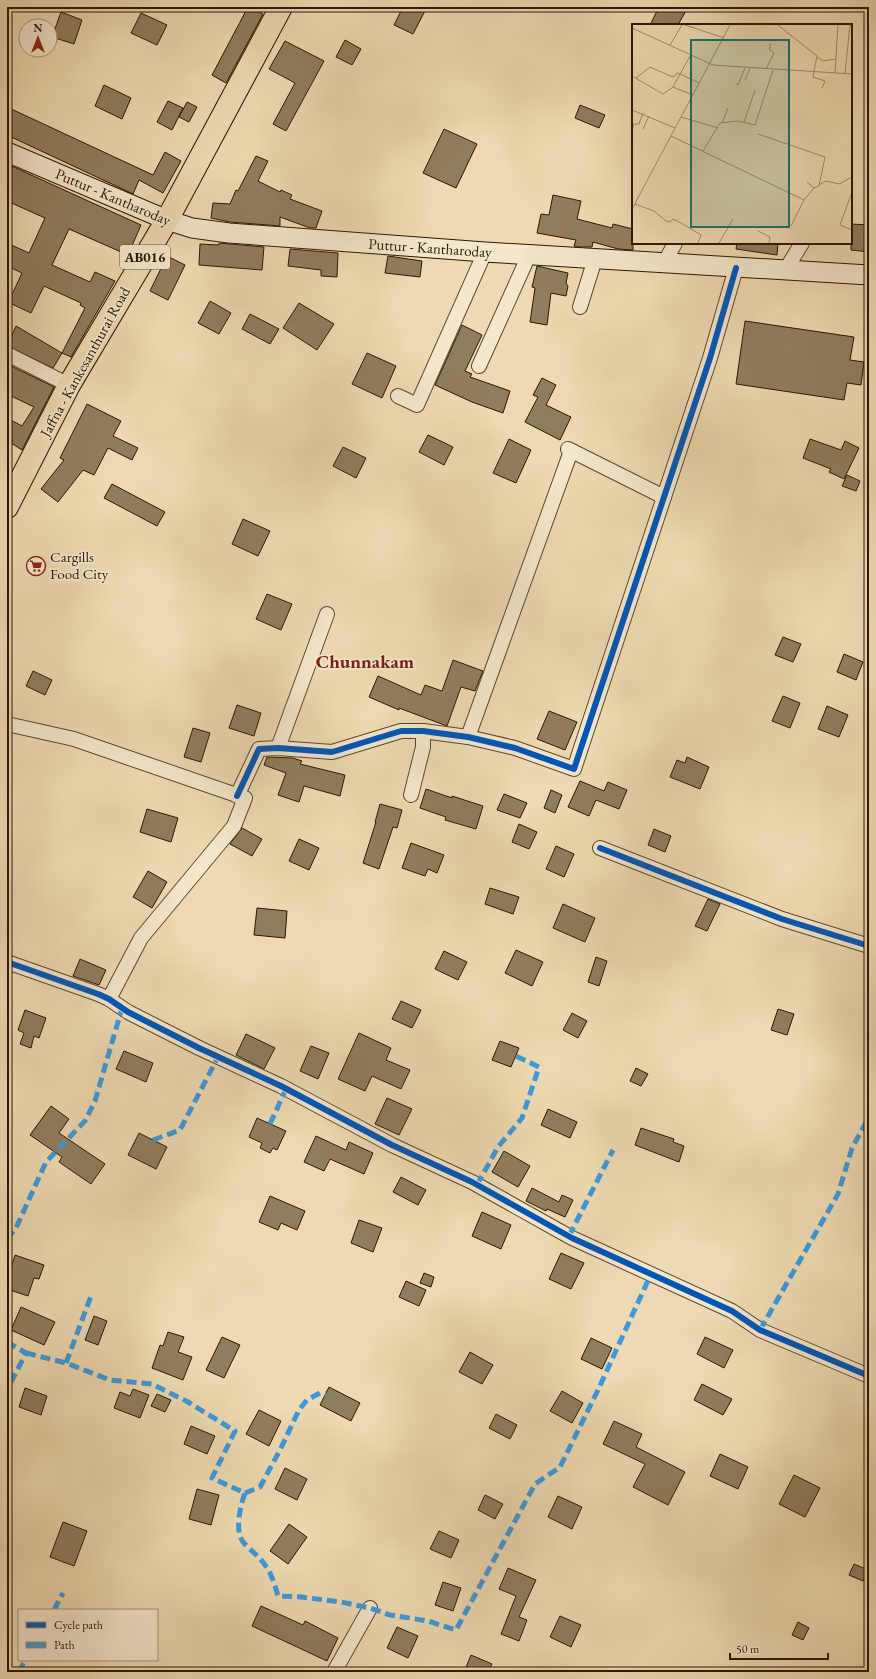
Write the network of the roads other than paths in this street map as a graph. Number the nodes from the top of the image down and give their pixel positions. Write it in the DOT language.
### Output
graph roads {
  1 [pos="281,7"];
  2 [pos="7,152"];
  3 [pos="167,220"];
  4 [pos="674,244"];
  5 [pos="801,244"];
  6 [pos="485,252"];
  7 [pos="529,255"];
  8 [pos="595,259"];
  9 [pos="664,264"];
  10 [pos="736,268"];
  11 [pos="785,271"];
  12 [pos="869,275"];
  13 [pos="580,306"];
  14 [pos="7,354"];
  15 [pos="478,366"];
  16 [pos="69,385"];
  17 [pos="398,396"];
  18 [pos="9,497"];
  19 [pos="664,497"];
  20 [pos="328,614"];
  21 [pos="7,724"];
  22 [pos="423,731"];
  23 [pos="468,737"];
  24 [pos="278,748"];
  25 [pos="411,795"];
  26 [pos="237,796"];
  27 [pos="600,848"];
  28 [pos="869,946"];
  29 [pos="7,962"];
  30 [pos="109,999"];
  31 [pos="869,1376"];
  32 [pos="370,1608"];
  33 [pos="334,1672"];
  1 -- 3 [label="main road, Jaffna - Kankesanthurai Road / AB016"];
  2 -- 3 [label="main road, Puttur - Kantharoday"];
  3 -- 6 [label="main road, Puttur - Kantharoday"];
  3 -- 16 [label="main road, Jaffna - Kankesanthurai Road / AB016"];
  4 -- 9 [label="street"];
  5 -- 11 [label="street"];
  6 -- 7 [label="main road, Puttur - Kantharoday"];
  6 -- 17 [label="street"];
  7 -- 8 [label="main road, Puttur - Kantharoday"];
  7 -- 15 [label="street"];
  8 -- 9 [label="main road, Puttur - Kantharoday"];
  8 -- 13 [label="street"];
  9 -- 10 [label="main road, Puttur - Kantharoday"];
  10 -- 11 [label="main road, Puttur - Kantharoday"];
  10 -- 19 [label="street"];
  11 -- 12 [label="main road, Puttur - Kantharoday"];
  14 -- 16 [label="street"];
  16 -- 18 [label="main road, Jaffna - Kankesanthurai Road / AB016"];
  19 -- 23 [label="street"];
  19 -- 23 [label="street"];
  20 -- 24 [label="street"];
  21 -- 26 [label="street"];
  22 -- 23 [label="street"];
  22 -- 24 [label="street"];
  22 -- 25 [label="street"];
  24 -- 26 [label="street"];
  26 -- 30 [label="street"];
  27 -- 28 [label="street"];
  29 -- 30 [label="street"];
  30 -- 31 [label="street"];
  32 -- 33 [label="street"];
}
